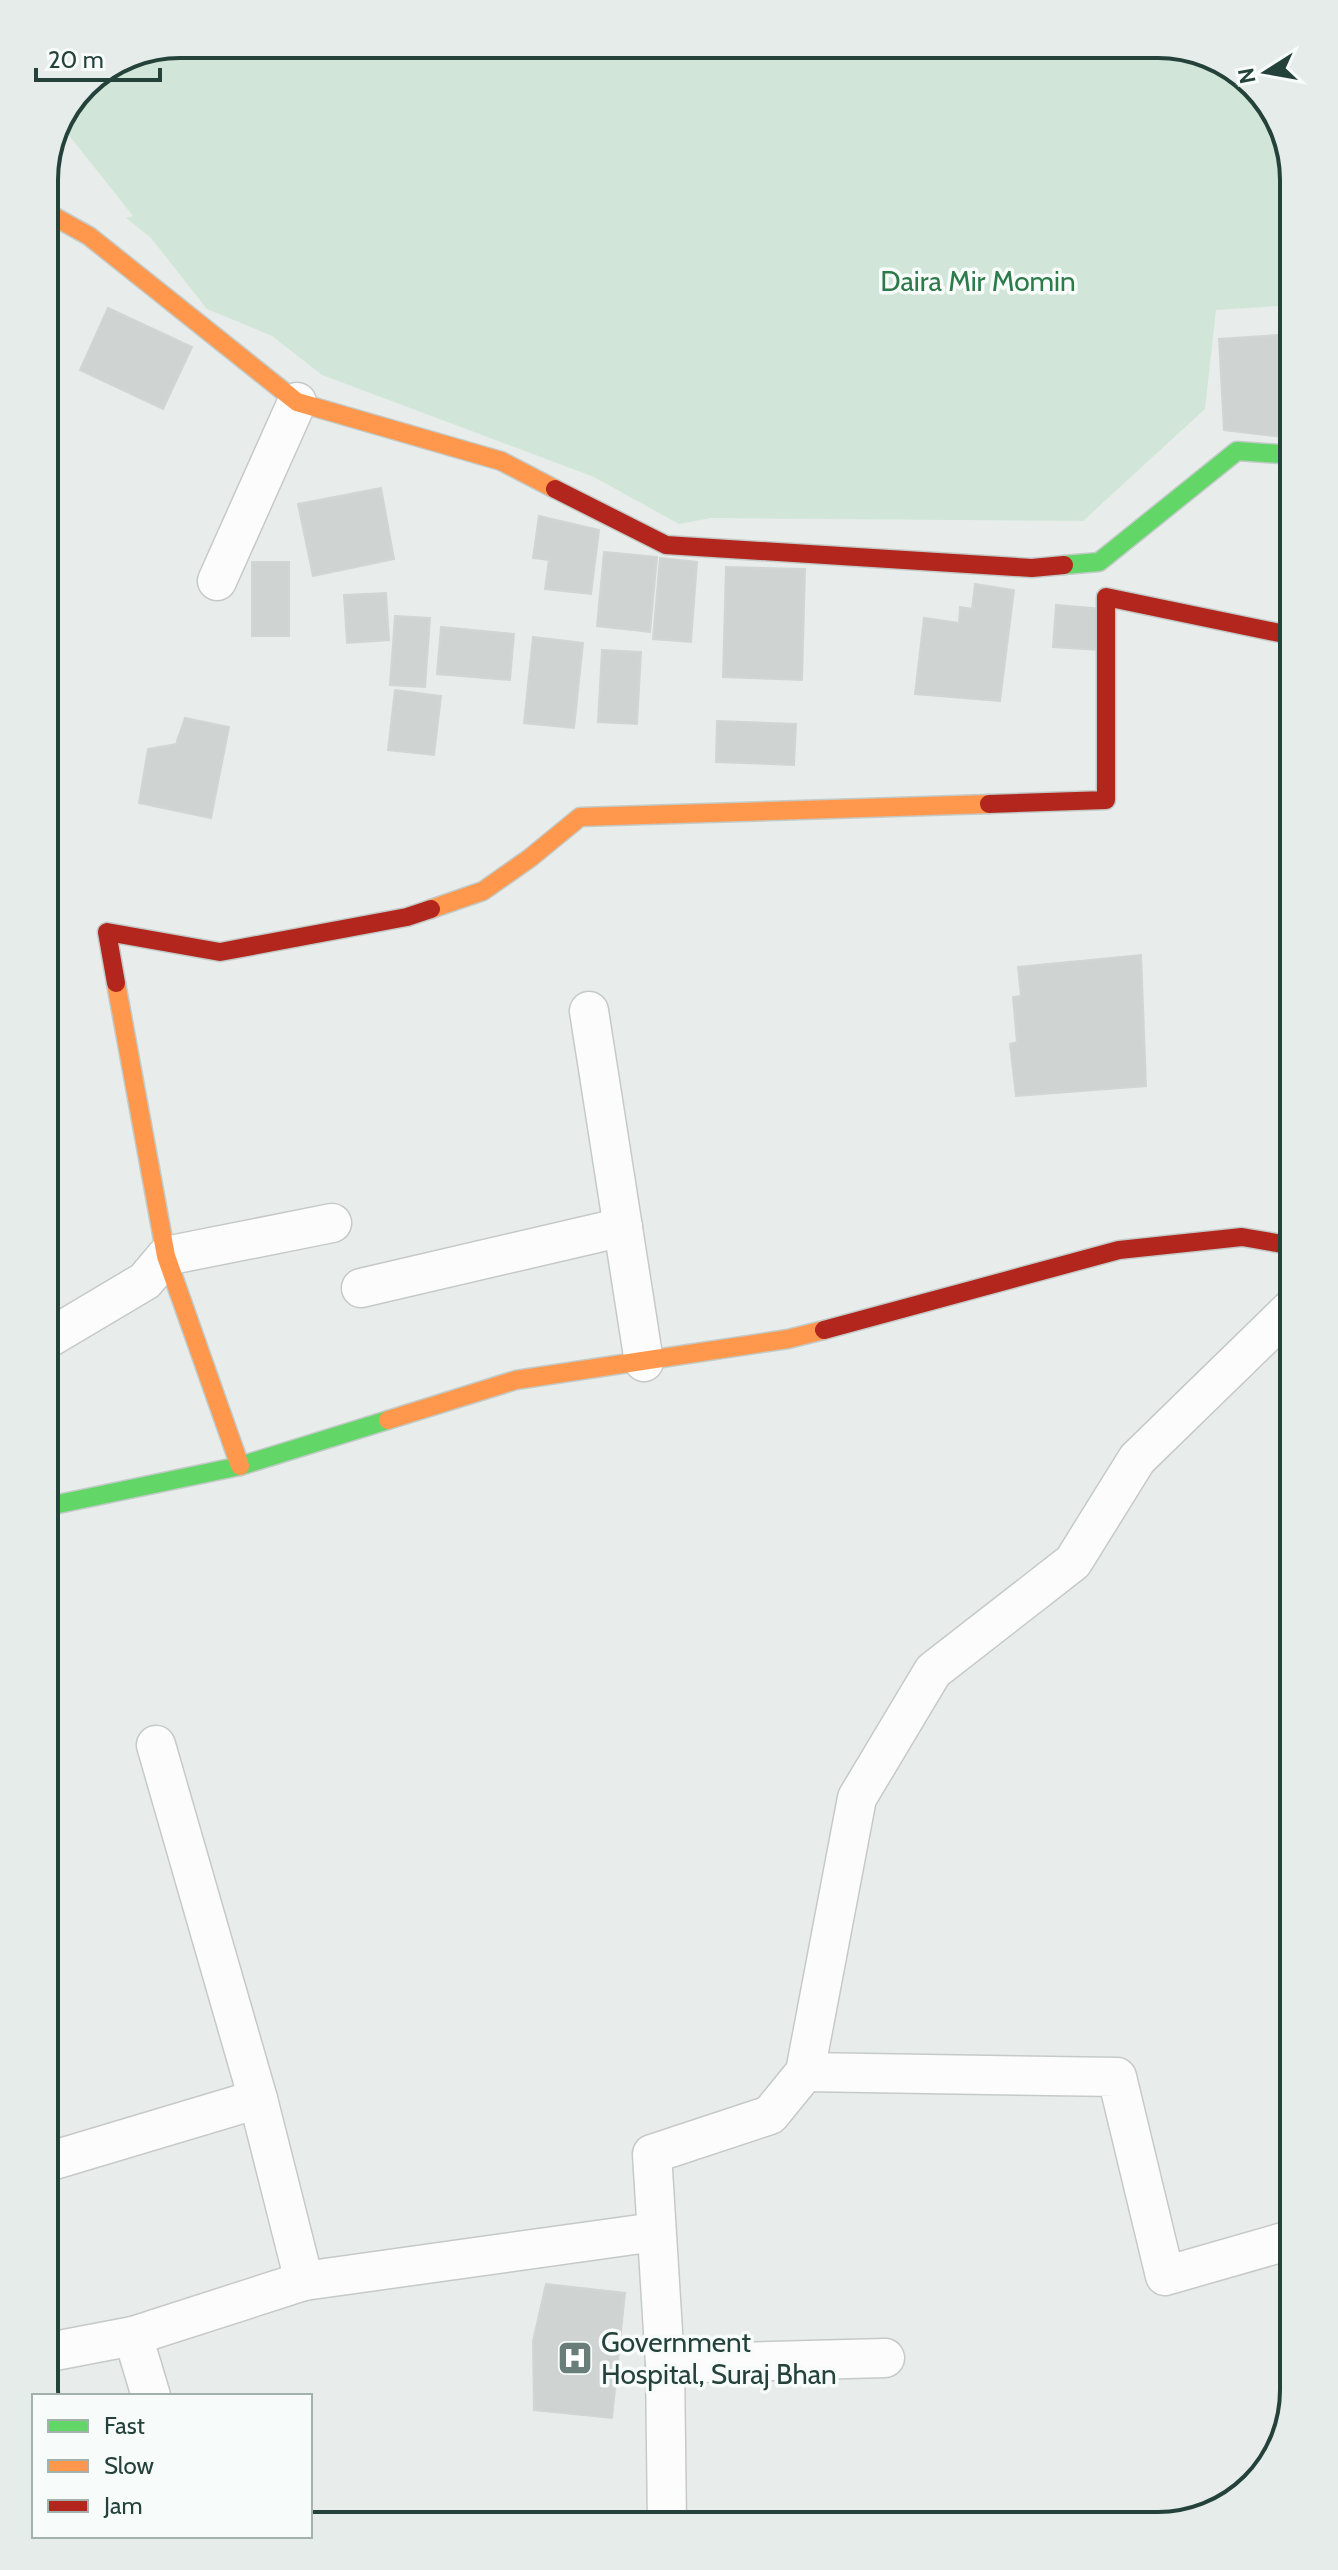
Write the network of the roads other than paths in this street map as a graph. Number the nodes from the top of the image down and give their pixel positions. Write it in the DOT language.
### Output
graph roads {
  1 [pos="58,219"];
  2 [pos="297,402"];
  3 [pos="1280,454"];
  4 [pos="1103,580"];
  5 [pos="217,581"];
  6 [pos="1280,635"];
  7 [pos="589,1011"];
  8 [pos="332,1223"];
  9 [pos="623,1227"];
  10 [pos="1280,1244"];
  11 [pos="166,1256"];
  12 [pos="361,1288"];
  13 [pos="1280,1321"];
  14 [pos="58,1333"];
  15 [pos="644,1362"];
  16 [pos="240,1466"];
  17 [pos="58,1504"];
  18 [pos="156,1745"];
  19 [pos="805,2072"];
  20 [pos="258,2099"];
  21 [pos="58,2159"];
  22 [pos="655,2232"];
  23 [pos="1280,2243"];
  24 [pos="304,2281"];
  25 [pos="133,2336"];
  26 [pos="58,2350"];
  27 [pos="885,2358"];
  28 [pos="665,2364"];
  29 [pos="150,2394"];
  30 [pos="667,2512"];
  1 -- 2 [label="street"];
  2 -- 4 [label="street"];
  2 -- 5 [label="street"];
  3 -- 4 [label="street"];
  4 -- 6 [label="street"];
  4 -- 11 [label="street"];
  7 -- 9 [label="street"];
  8 -- 11 [label="street"];
  9 -- 12 [label="street"];
  9 -- 15 [label="street"];
  10 -- 15 [label="street"];
  11 -- 14 [label="street"];
  11 -- 16 [label="street"];
  13 -- 19 [label="street"];
  15 -- 16 [label="street"];
  16 -- 17 [label="street"];
  18 -- 20 [label="street"];
  19 -- 22 [label="street"];
  19 -- 23 [label="street"];
  20 -- 21 [label="street"];
  20 -- 24 [label="street"];
  22 -- 24 [label="street"];
  22 -- 28 [label="street"];
  24 -- 25 [label="street"];
  25 -- 26 [label="street"];
  25 -- 29 [label="street"];
  27 -- 28 [label="street"];
  28 -- 30 [label="street"];
}
